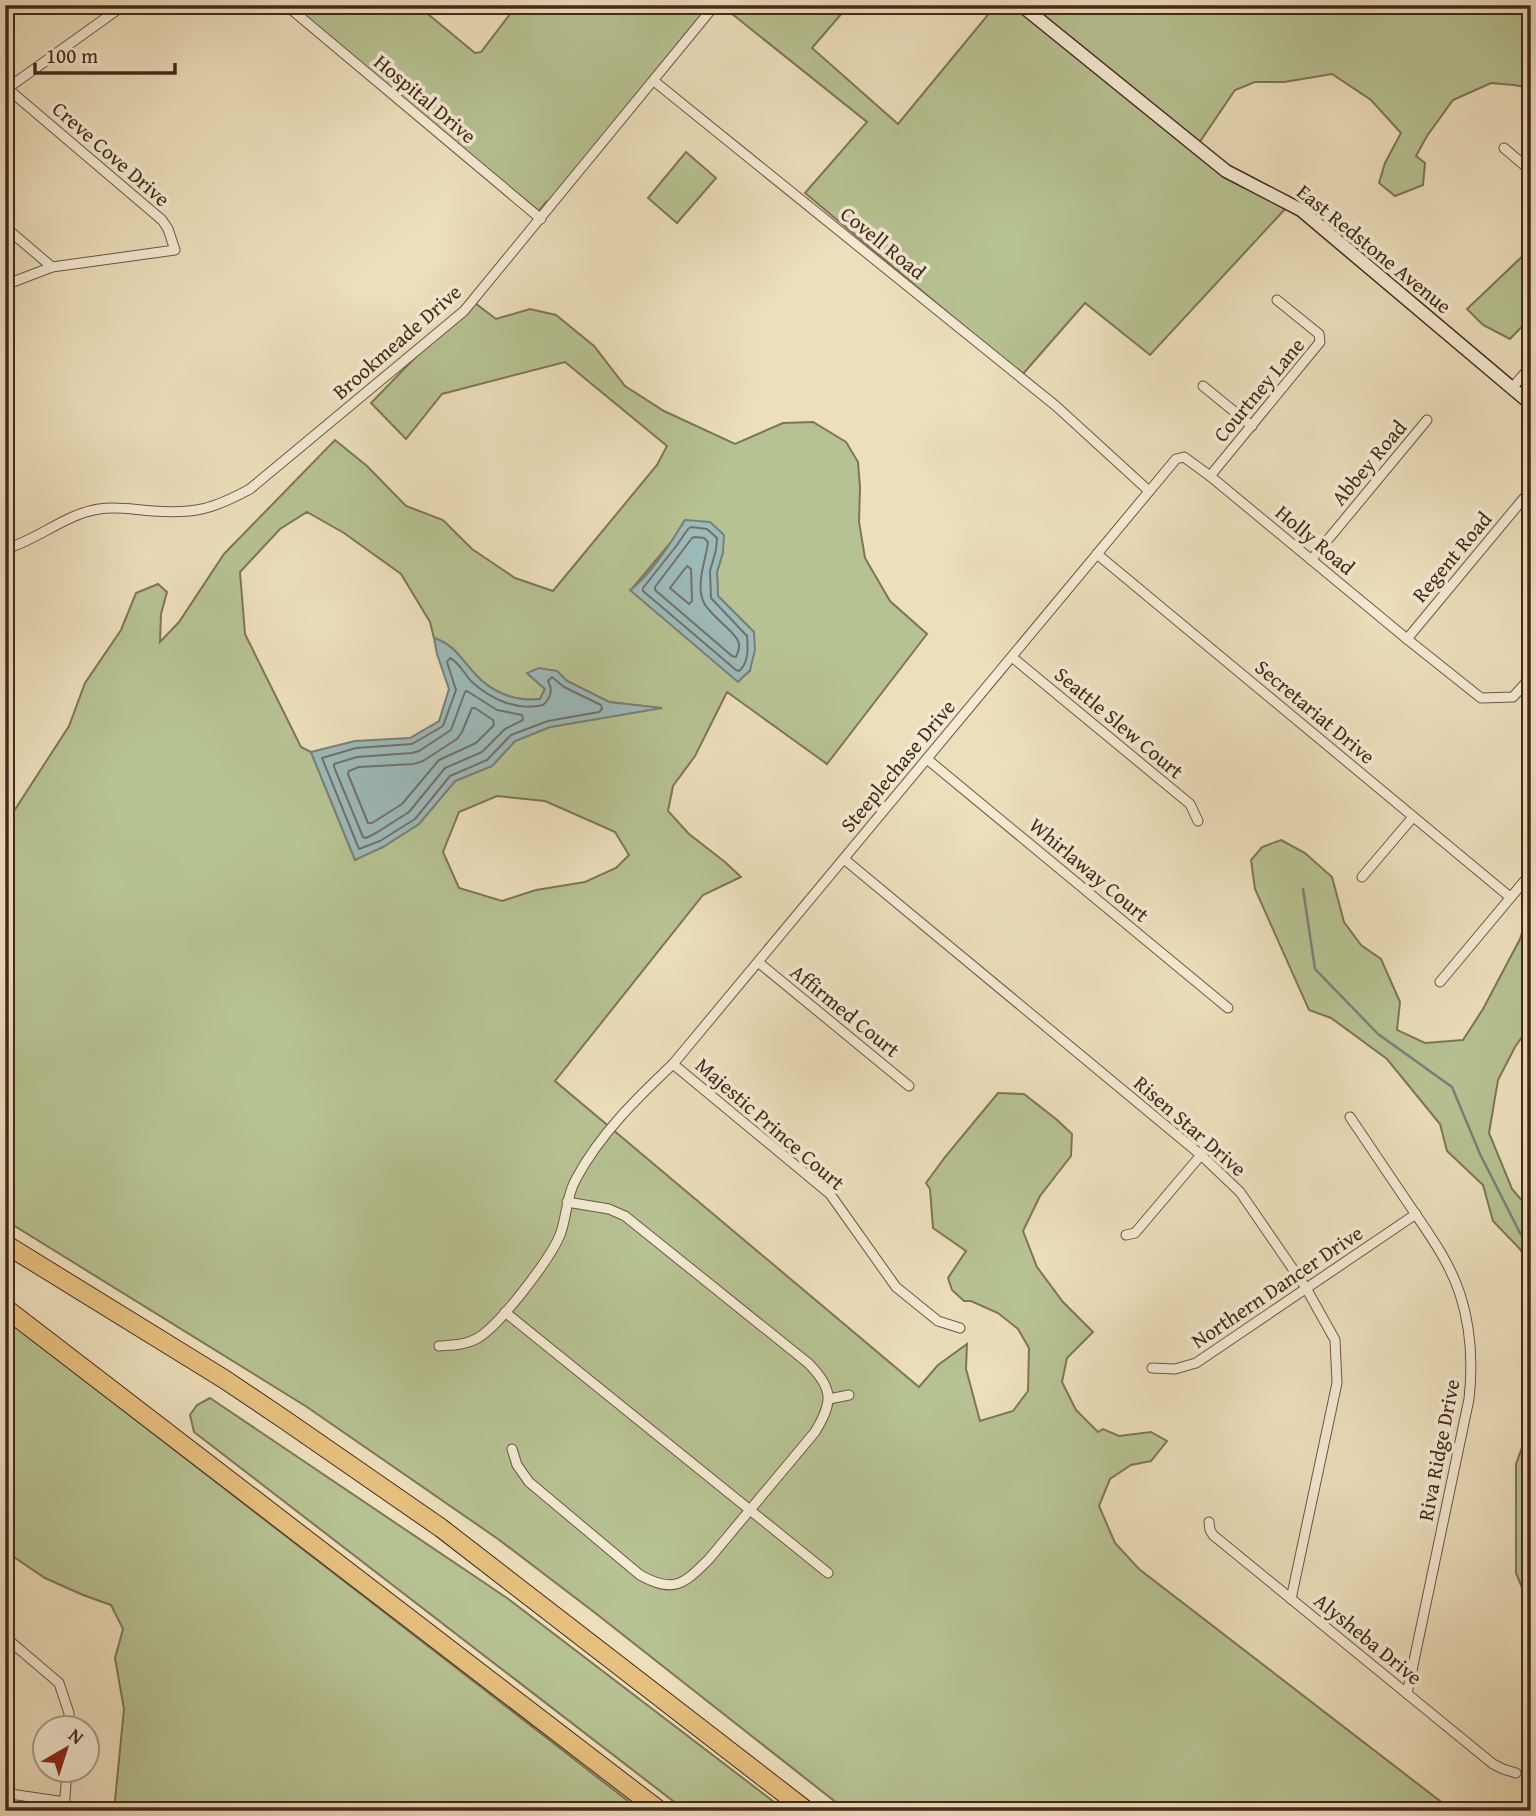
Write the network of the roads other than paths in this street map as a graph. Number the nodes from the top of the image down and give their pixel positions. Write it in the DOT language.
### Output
graph roads {
  1 [pos="124,5"];
  2 [pos="286,5"];
  3 [pos="715,5"];
  4 [pos="1021,5"];
  5 [pos="654,81"];
  6 [pos="7,90"];
  7 [pos="1504,148"];
  8 [pos="1531,171"];
  9 [pos="541,219"];
  10 [pos="5,228"];
  11 [pos="52,267"];
  12 [pos="5,285"];
  13 [pos="1278,300"];
  14 [pos="1531,366"];
  15 [pos="1203,386"];
  16 [pos="1512,388"];
  17 [pos="1531,404"];
  18 [pos="1427,421"];
  19 [pos="1252,426"];
  20 [pos="1210,476"];
  21 [pos="1149,491"];
  22 [pos="1524,498"];
  23 [pos="5,549"];
  24 [pos="1097,554"];
  25 [pos="1311,560"];
  26 [pos="1407,639"];
  27 [pos="1012,657"];
  28 [pos="1531,677"];
  29 [pos="927,759"];
  30 [pos="1413,817"];
  31 [pos="1198,821"];
  32 [pos="844,859"];
  33 [pos="1531,873"];
  34 [pos="1362,877"];
  35 [pos="1510,897"];
  36 [pos="758,962"];
  37 [pos="1440,982"];
  38 [pos="1228,1009"];
  39 [pos="673,1064"];
  40 [pos="909,1086"];
  41 [pos="1350,1117"];
  42 [pos="1201,1155"];
  43 [pos="567,1202"];
  44 [pos="1416,1214"];
  45 [pos="1125,1235"];
  46 [pos="5,1244"];
  47 [pos="1306,1288"];
  48 [pos="5,1308"];
  49 [pos="505,1312"];
  50 [pos="960,1328"];
  51 [pos="439,1346"];
  52 [pos="1152,1368"];
  53 [pos="849,1395"];
  54 [pos="829,1399"];
  55 [pos="512,1449"];
  56 [pos="748,1510"];
  57 [pos="1209,1522"];
  58 [pos="828,1573"];
  59 [pos="1291,1599"];
  60 [pos="5,1637"];
  61 [pos="1407,1694"];
  62 [pos="69,1714"];
  63 [pos="1516,1773"];
  64 [pos="66,1784"];
  65 [pos="5,1791"];
  66 [pos="65,1807"];
  67 [pos="660,1811"];
  68 [pos="807,1811"];
  1 -- 6 [label="street"];
  2 -- 9 [label="street, Hospital Drive"];
  3 -- 5 [label="street, Brookmeade Drive"];
  4 -- 16 [label="street, East Redstone Avenue"];
  5 -- 9 [label="street, Brookmeade Drive"];
  5 -- 21 [label="street, Covell Road"];
  6 -- 11 [label="street, Creve Cove Drive"];
  7 -- 8 [label="street"];
  9 -- 23 [label="street, Brookmeade Drive"];
  10 -- 11 [label="street"];
  11 -- 12 [label="street, Creve Cove Drive"];
  13 -- 19 [label="street, Courtney Lane"];
  14 -- 16 [label="street"];
  15 -- 19 [label="street"];
  16 -- 17 [label="street, East Redstone Avenue"];
  18 -- 25 [label="street, Abbey Road"];
  19 -- 20 [label="street, Courtney Lane"];
  20 -- 21 [label="street, Holly Road"];
  20 -- 25 [label="street, Holly Road"];
  21 -- 24 [label="street, Steeplechase Drive"];
  22 -- 26 [label="street, Regent Road"];
  24 -- 27 [label="street, Steeplechase Drive"];
  24 -- 30 [label="street, Secretariat Drive"];
  25 -- 26 [label="street, Holly Road"];
  26 -- 28 [label="street, Holly Road"];
  27 -- 29 [label="street, Steeplechase Drive"];
  27 -- 31 [label="street, Seattle Slew Court"];
  29 -- 32 [label="street, Steeplechase Drive"];
  29 -- 38 [label="street, Whirlaway Court"];
  30 -- 34 [label="street"];
  30 -- 35 [label="street, Secretariat Drive"];
  32 -- 36 [label="street, Steeplechase Drive"];
  32 -- 42 [label="street, Risen Star Drive"];
  33 -- 35 [label="street"];
  35 -- 37 [label="street"];
  36 -- 39 [label="street, Steeplechase Drive"];
  36 -- 40 [label="street, Affirmed Court"];
  39 -- 43 [label="street, Steeplechase Drive"];
  39 -- 50 [label="street, Majestic Prince Court"];
  41 -- 44 [label="street, Riva Ridge Drive"];
  42 -- 45 [label="street"];
  42 -- 47 [label="street, Risen Star Drive"];
  43 -- 49 [label="street, Steeplechase Drive"];
  43 -- 54 [label="street"];
  44 -- 47 [label="street, Northern Dancer Drive"];
  44 -- 61 [label="street, Riva Ridge Drive"];
  46 -- 68 [label="highway"];
  47 -- 52 [label="street, Northern Dancer Drive"];
  47 -- 59 [label="street, Risen Star Drive"];
  48 -- 67 [label="highway"];
  49 -- 51 [label="street, Steeplechase Drive"];
  49 -- 56 [label="street"];
  53 -- 54 [label="street"];
  54 -- 56 [label="street"];
  55 -- 56 [label="street"];
  56 -- 58 [label="street"];
  57 -- 59 [label="street, Alysheba Drive"];
  59 -- 61 [label="street, Alysheba Drive"];
  60 -- 62 [label="street"];
  61 -- 63 [label="street, Alysheba Drive"];
  64 -- 66 [label="street"];
  65 -- 66 [label="street"];
}
